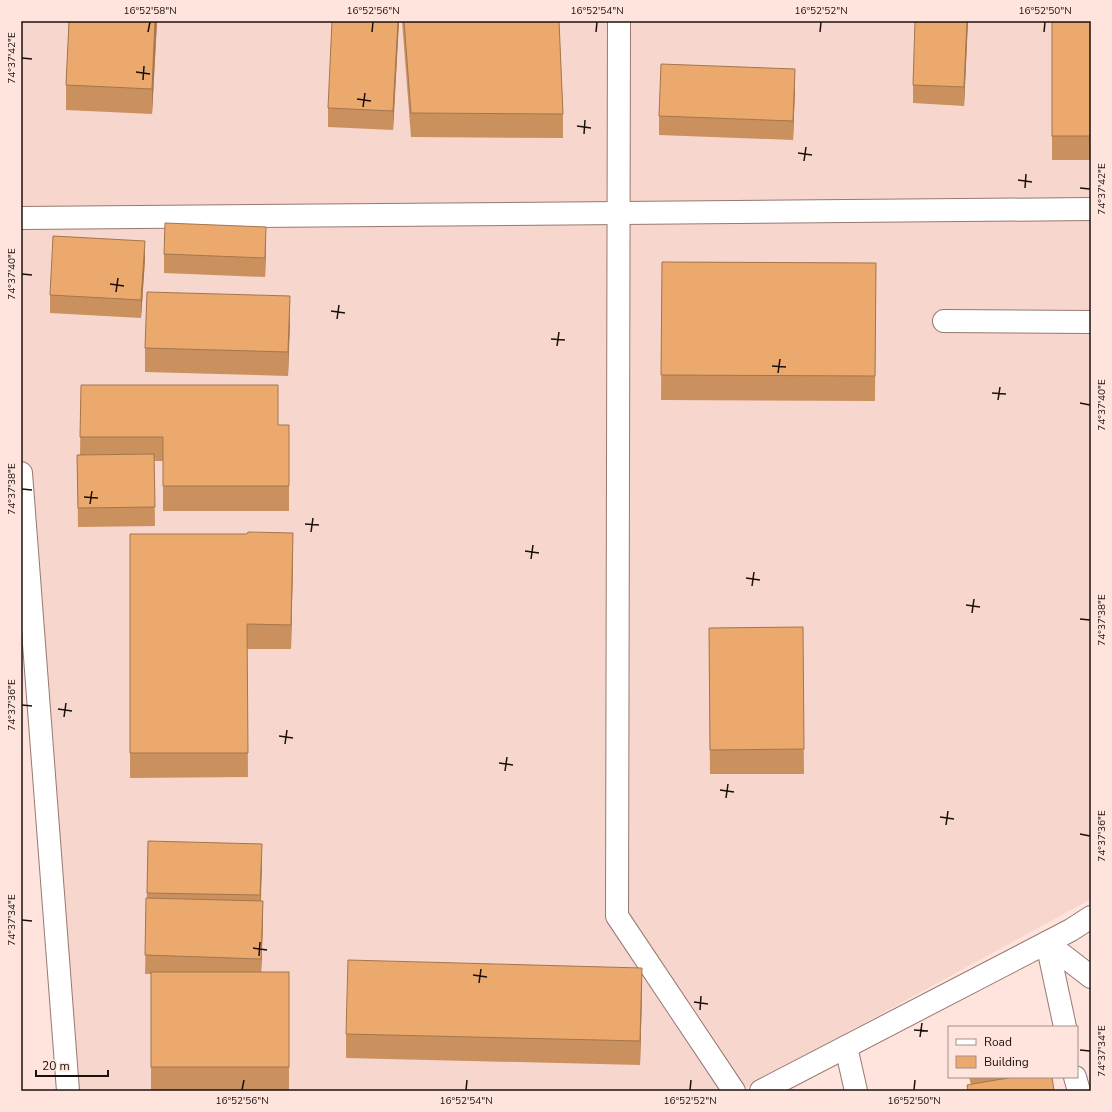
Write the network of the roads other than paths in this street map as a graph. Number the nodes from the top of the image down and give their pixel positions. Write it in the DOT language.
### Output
graph roads {
  1 [pos="619,21"];
  2 [pos="1091,209"];
  3 [pos="618,213"];
  4 [pos="21,218"];
  5 [pos="944,322"];
  6 [pos="1091,322"];
  7 [pos="21,473"];
  8 [pos="23,535"];
  9 [pos="1091,917"];
  10 [pos="1046,943"];
  11 [pos="1091,977"];
  12 [pos="1065,1026"];
  13 [pos="846,1046"];
  14 [pos="1076,1078"];
  15 [pos="68,1091"];
  16 [pos="734,1091"];
  17 [pos="761,1091"];
  18 [pos="856,1091"];
  19 [pos="1078,1091"];
  1 -- 3 [label="street"];
  2 -- 3 [label="street"];
  3 -- 4 [label="street"];
  3 -- 16 [label="street"];
  5 -- 6 [label="street"];
  7 -- 8 [label="street"];
  8 -- 15 [label="street"];
  9 -- 10 [label="street"];
  10 -- 11 [label="street"];
  10 -- 12 [label="street"];
  10 -- 13 [label="street"];
  13 -- 17 [label="street"];
  13 -- 18 [label="street"];
  14 -- 19 [label="street"];
}
